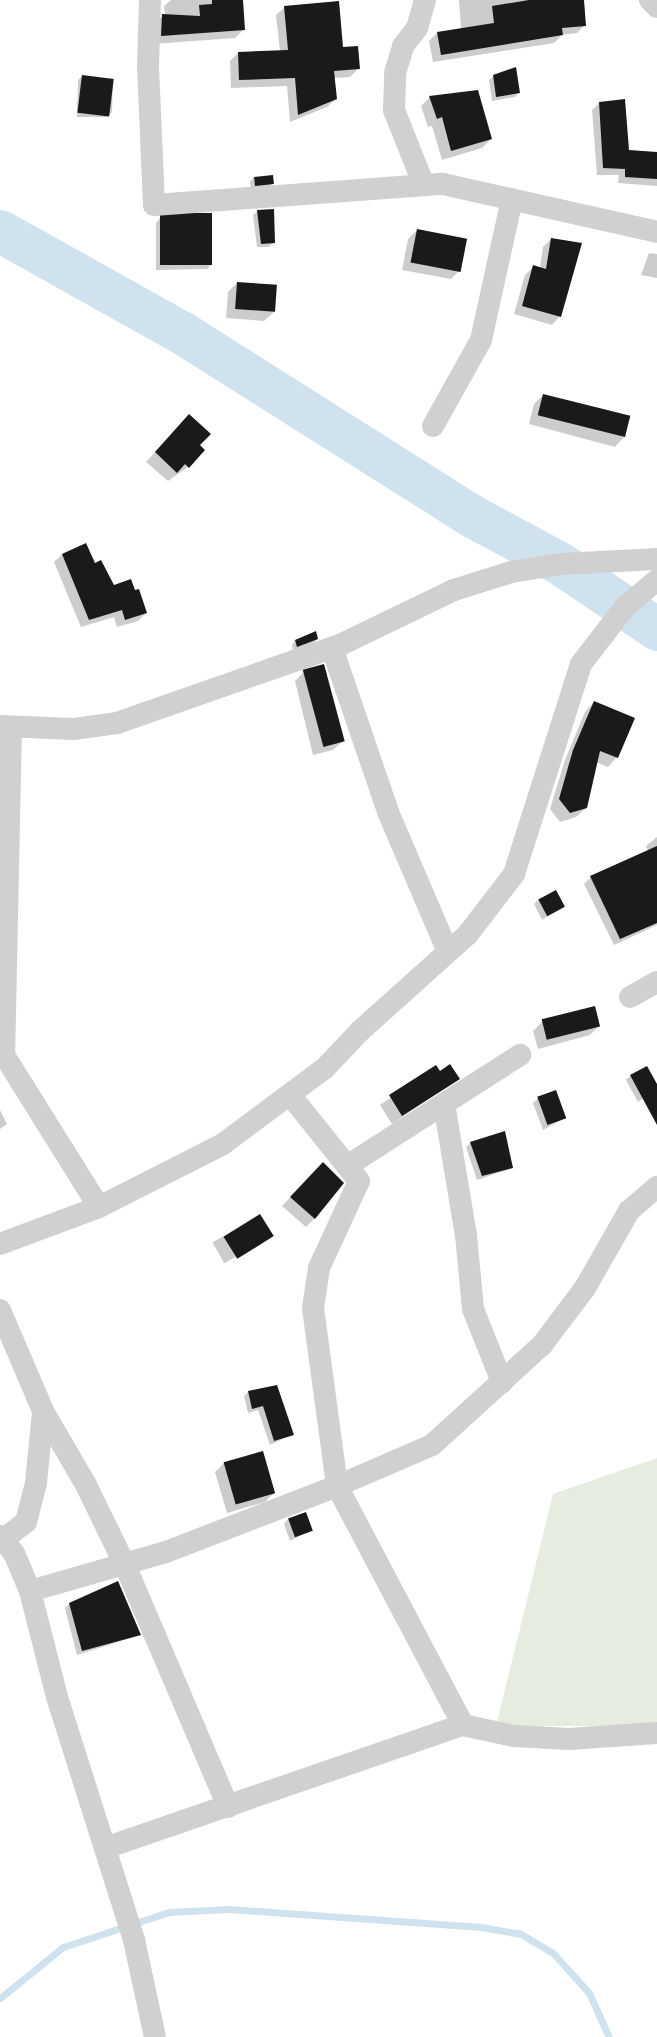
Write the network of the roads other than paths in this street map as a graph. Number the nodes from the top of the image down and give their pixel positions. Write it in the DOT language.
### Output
graph roads {
  1 [pos="150,0"];
  2 [pos="425,0"];
  3 [pos="650,0"];
  4 [pos="657,7"];
  5 [pos="422,183"];
  6 [pos="512,200"];
  7 [pos="657,232"];
  8 [pos="433,426"];
  9 [pos="657,560"];
  10 [pos="657,580"];
  11 [pos="332,648"];
  12 [pos="5,727"];
  13 [pos="3,864"];
  14 [pos="448,952"];
  15 [pos="657,982"];
  16 [pos="630,997"];
  17 [pos="520,1055"];
  18 [pos="291,1096"];
  19 [pos="444,1104"];
  20 [pos="347,1166"];
  21 [pos="657,1187"];
  22 [pos="100,1207"];
  23 [pos="0,1244"];
  24 [pos="0,1310"];
  25 [pos="502,1382"];
  26 [pos="43,1411"];
  27 [pos="337,1486"];
  28 [pos="2,1537"];
  29 [pos="124,1565"];
  30 [pos="30,1591"];
  31 [pos="463,1725"];
  32 [pos="657,1733"];
  33 [pos="228,1807"];
  34 [pos="105,1848"];
  35 [pos="155,2037"];
  1 -- 5 [label="street"];
  2 -- 5 [label="street"];
  3 -- 4 [label="street"];
  5 -- 6 [label="street"];
  6 -- 7 [label="street"];
  6 -- 8 [label="street"];
  9 -- 11 [label="street"];
  10 -- 14 [label="street"];
  11 -- 12 [label="street"];
  11 -- 14 [label="street"];
  12 -- 13 [label="street"];
  13 -- 22 [label="street"];
  14 -- 18 [label="street"];
  15 -- 16 [label="street"];
  17 -- 19 [label="street"];
  18 -- 20 [label="street"];
  18 -- 22 [label="street"];
  19 -- 20 [label="street"];
  19 -- 25 [label="street"];
  20 -- 27 [label="street"];
  21 -- 25 [label="street"];
  22 -- 23 [label="street"];
  24 -- 26 [label="street"];
  25 -- 27 [label="street"];
  26 -- 28 [label="street"];
  26 -- 29 [label="street"];
  27 -- 29 [label="street"];
  27 -- 31 [label="street"];
  28 -- 30 [label="street"];
  29 -- 30 [label="street"];
  29 -- 33 [label="street"];
  30 -- 34 [label="street"];
  31 -- 32 [label="street"];
  31 -- 33 [label="street"];
  33 -- 34 [label="street"];
  34 -- 35 [label="street"];
}
